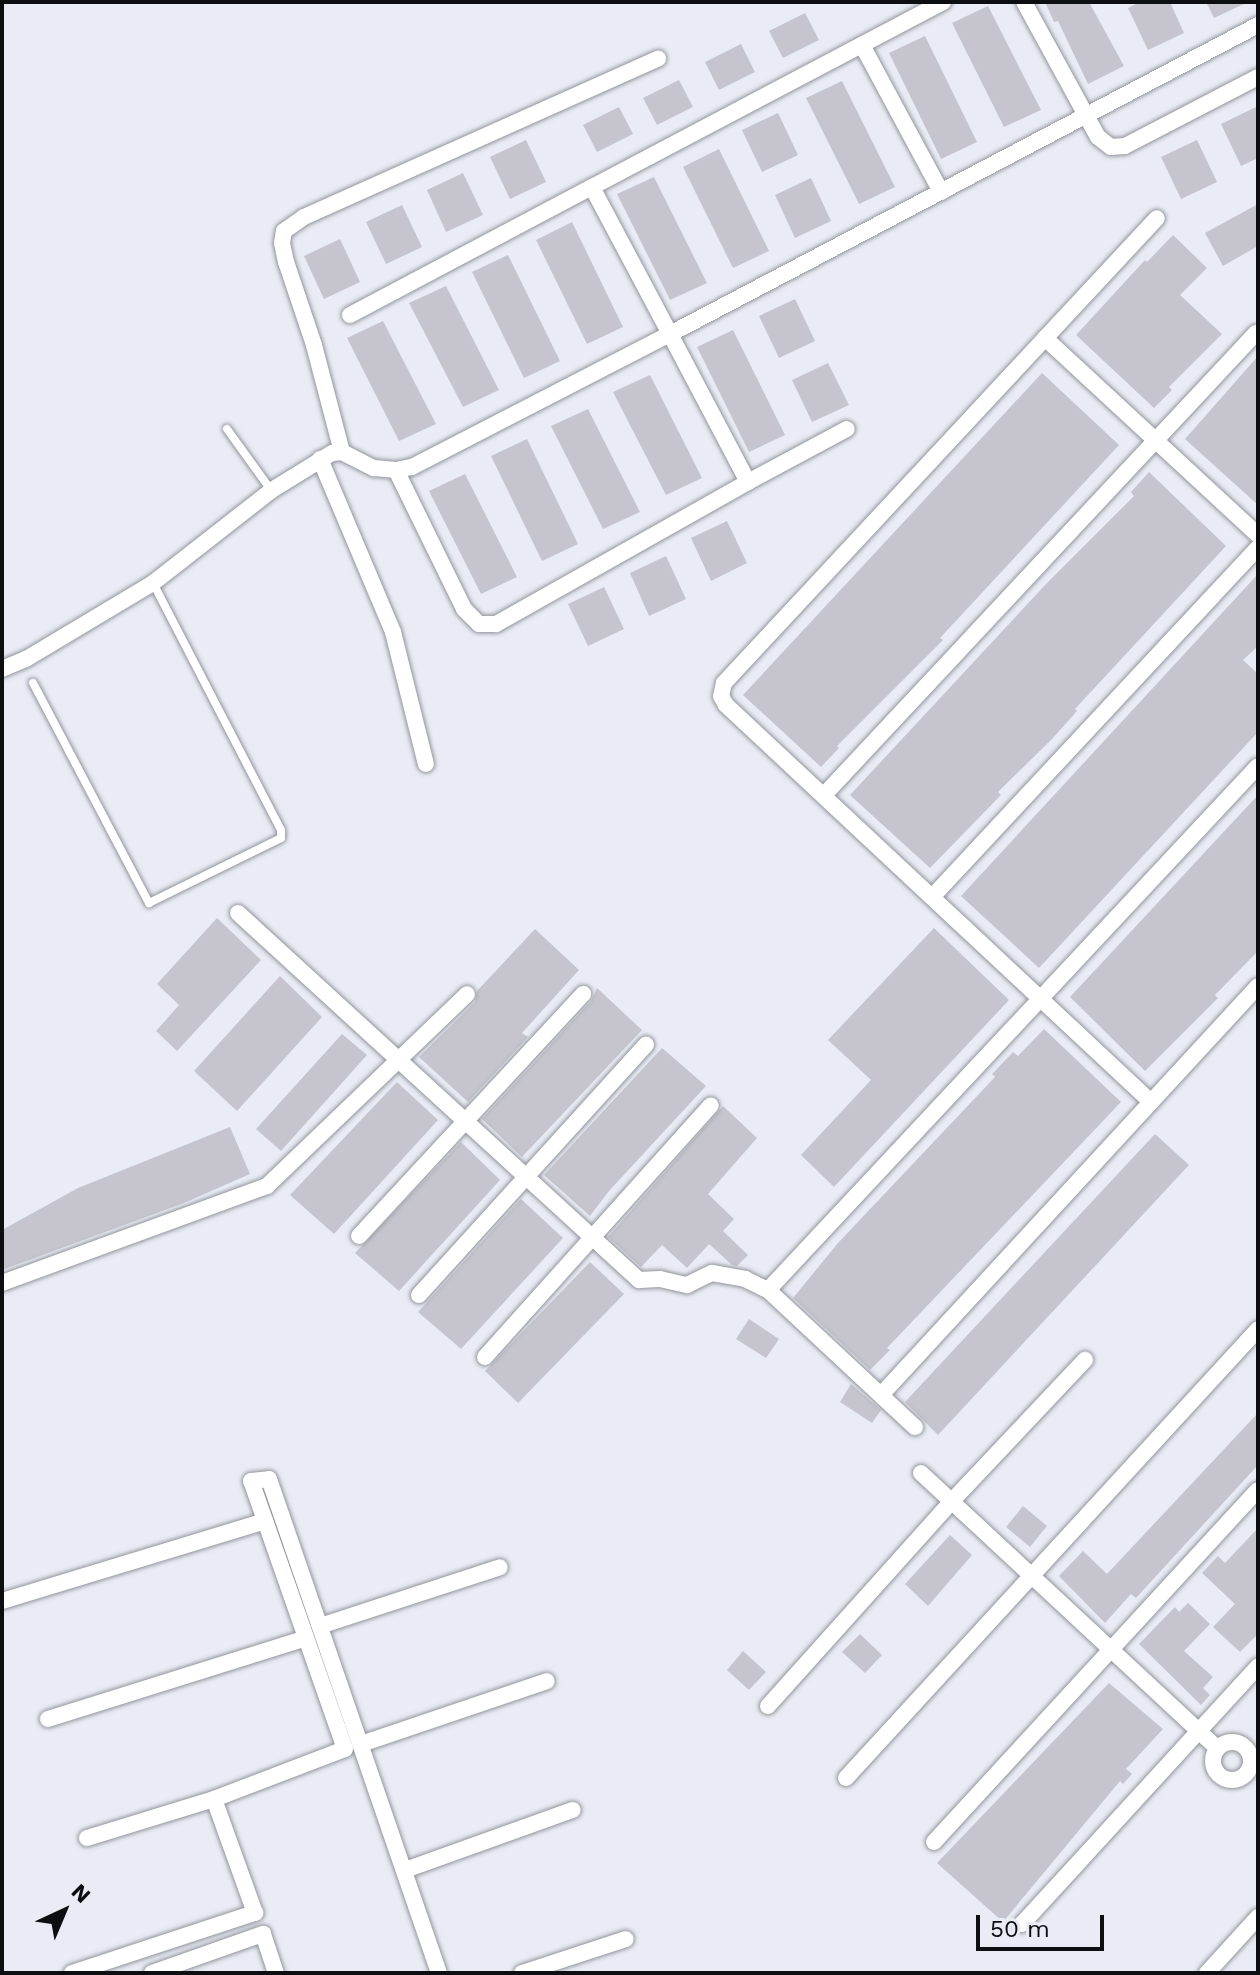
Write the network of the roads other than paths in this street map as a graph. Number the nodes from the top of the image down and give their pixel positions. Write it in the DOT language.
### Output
graph roads {
  1 [pos="943,2"];
  2 [pos="1024,2"];
  3 [pos="1258,25"];
  4 [pos="862,45"];
  5 [pos="658,59"];
  6 [pos="1258,77"];
  7 [pos="1087,116"];
  8 [pos="592,187"];
  9 [pos="941,192"];
  10 [pos="1157,218"];
  11 [pos="350,315"];
  12 [pos="1256,333"];
  13 [pos="670,334"];
  14 [pos="1045,338"];
  15 [pos="227,429"];
  16 [pos="847,429"];
  17 [pos="1156,440"];
  18 [pos="342,452"];
  19 [pos="320,459"];
  20 [pos="396,470"];
  21 [pos="748,482"];
  22 [pos="272,490"];
  23 [pos="1258,535"];
  24 [pos="1258,548"];
  25 [pos="153,583"];
  26 [pos="2,669"];
  27 [pos="33,683"];
  28 [pos="426,764"];
  29 [pos="1258,766"];
  30 [pos="825,794"];
  31 [pos="933,896"];
  32 [pos="238,913"];
  33 [pos="1258,986"];
  34 [pos="467,994"];
  35 [pos="583,994"];
  36 [pos="1041,999"];
  37 [pos="646,1045"];
  38 [pos="400,1058"];
  39 [pos="1151,1102"];
  40 [pos="711,1105"];
  41 [pos="466,1121"];
  42 [pos="525,1175"];
  43 [pos="359,1236"];
  44 [pos="591,1237"];
  45 [pos="2,1283"];
  46 [pos="768,1290"];
  47 [pos="419,1295"];
  48 [pos="1258,1329"];
  49 [pos="485,1357"];
  50 [pos="1085,1360"];
  51 [pos="881,1395"];
  52 [pos="915,1427"];
  53 [pos="921,1473"];
  54 [pos="1258,1490"];
  55 [pos="952,1501"];
  56 [pos="265,1521"];
  57 [pos="500,1567"];
  58 [pos="1032,1576"];
  59 [pos="2,1601"];
  60 [pos="320,1626"];
  61 [pos="306,1638"];
  62 [pos="1112,1651"];
  63 [pos="1258,1666"];
  64 [pos="547,1681"];
  65 [pos="768,1706"];
  66 [pos="48,1719"];
  67 [pos="1198,1731"];
  68 [pos="361,1744"];
  69 [pos="1217,1748"];
  70 [pos="846,1778"];
  71 [pos="1253,1778"];
  72 [pos="214,1799"];
  73 [pos="573,1810"];
  74 [pos="87,1838"];
  75 [pos="934,1842"];
  76 [pos="405,1870"];
  77 [pos="1258,1917"];
  78 [pos="1022,1924"];
  79 [pos="626,1939"];
  80 [pos="72,1973"];
  81 [pos="152,1973"];
  82 [pos="276,1973"];
  83 [pos="439,1973"];
  84 [pos="522,1973"];
  85 [pos="1207,1973"];
  1 -- 4 [label="street"];
  2 -- 7 [label="street"];
  3 -- 7 [label="street"];
  4 -- 8 [label="street"];
  4 -- 9 [label="street"];
  5 -- 18 [label="street"];
  6 -- 7 [label="street"];
  7 -- 9 [label="street"];
  8 -- 11 [label="street"];
  8 -- 13 [label="street"];
  9 -- 13 [label="street"];
  10 -- 14 [label="street"];
  12 -- 17 [label="street"];
  13 -- 20 [label="street"];
  13 -- 21 [label="street"];
  14 -- 17 [label="street"];
  14 -- 30 [label="street"];
  15 -- 22 [label="lane"];
  16 -- 21 [label="street"];
  17 -- 23 [label="street"];
  17 -- 30 [label="street"];
  18 -- 19 [label="street"];
  18 -- 20 [label="street"];
  19 -- 22 [label="street"];
  19 -- 28 [label="street"];
  20 -- 21 [label="street"];
  22 -- 25 [label="street"];
  24 -- 31 [label="street"];
  25 -- 26 [label="street"];
  25 -- 27 [label="lane"];
  29 -- 36 [label="street"];
  30 -- 31 [label="street"];
  31 -- 36 [label="street"];
  32 -- 38 [label="street"];
  33 -- 39 [label="street"];
  34 -- 38 [label="street"];
  35 -- 41 [label="street"];
  36 -- 39 [label="street"];
  36 -- 46 [label="street"];
  37 -- 42 [label="street"];
  38 -- 41 [label="street"];
  38 -- 45 [label="street"];
  39 -- 51 [label="street"];
  40 -- 44 [label="street"];
  41 -- 42 [label="street"];
  41 -- 43 [label="street"];
  42 -- 44 [label="street"];
  42 -- 47 [label="street"];
  44 -- 46 [label="street"];
  44 -- 49 [label="street"];
  46 -- 51 [label="street"];
  48 -- 58 [label="street"];
  50 -- 55 [label="street"];
  51 -- 52 [label="street"];
  53 -- 55 [label="street"];
  54 -- 62 [label="street"];
  55 -- 58 [label="street"];
  55 -- 65 [label="street"];
  56 -- 59 [label="street"];
  56 -- 60 [label="street"];
  56 -- 61 [label="street"];
  57 -- 60 [label="street"];
  58 -- 62 [label="street"];
  58 -- 70 [label="street"];
  60 -- 68 [label="street"];
  61 -- 66 [label="street"];
  61 -- 72 [label="street"];
  62 -- 67 [label="street"];
  62 -- 75 [label="street"];
  63 -- 67 [label="street"];
  64 -- 68 [label="street"];
  67 -- 69 [label="street"];
  67 -- 78 [label="street"];
  68 -- 76 [label="street"];
  69 -- 71 [label="street"];
  69 -- 71 [label="street"];
  72 -- 74 [label="street"];
  72 -- 80 [label="street"];
  73 -- 76 [label="street"];
  76 -- 83 [label="street"];
  77 -- 85 [label="street"];
  79 -- 84 [label="street"];
  81 -- 82 [label="street"];
}
